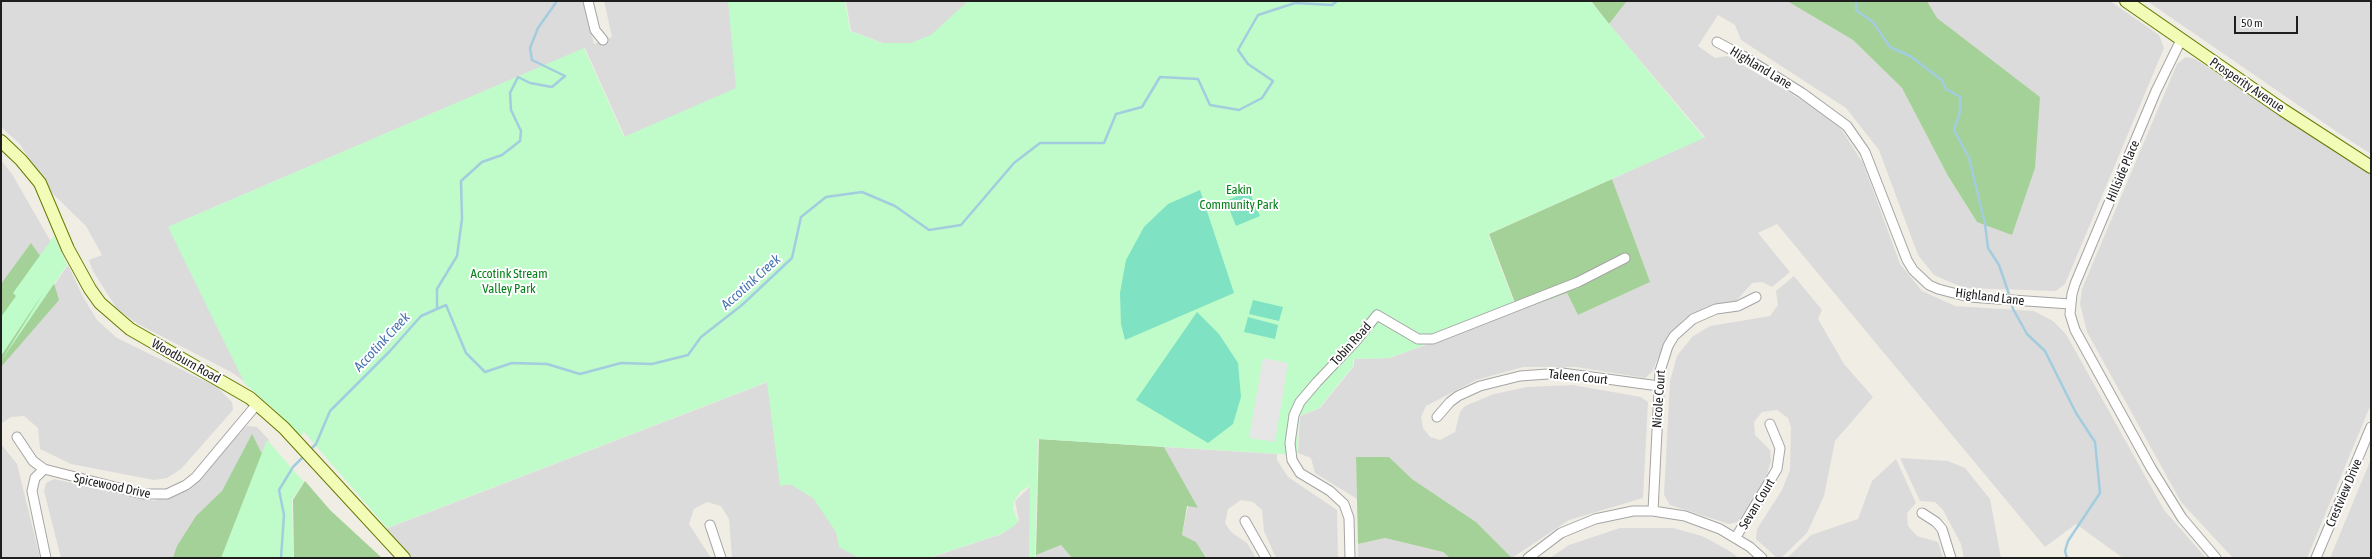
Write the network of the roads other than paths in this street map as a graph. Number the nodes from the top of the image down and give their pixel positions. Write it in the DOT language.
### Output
graph roads {
  1 [pos="588,1"];
  2 [pos="2126,1"];
  3 [pos="603,40"];
  4 [pos="2180,40"];
  5 [pos="1717,42"];
  6 [pos="1,140"];
  7 [pos="2371,167"];
  8 [pos="1625,258"];
  9 [pos="1756,297"];
  10 [pos="2070,304"];
  11 [pos="1659,386"];
  12 [pos="257,404"];
  13 [pos="1437,417"];
  14 [pos="1770,424"];
  15 [pos="2371,427"];
  16 [pos="17,437"];
  17 [pos="44,469"];
  18 [pos="1653,511"];
  19 [pos="1922,513"];
  20 [pos="1245,521"];
  21 [pos="710,525"];
  22 [pos="1736,537"];
  23 [pos="46,558"];
  24 [pos="404,558"];
  25 [pos="721,558"];
  26 [pos="1266,558"];
  27 [pos="1350,558"];
  28 [pos="1528,558"];
  29 [pos="1762,558"];
  30 [pos="1951,558"];
  31 [pos="2216,558"];
  32 [pos="2316,558"];
  1 -- 3 [label="street"];
  2 -- 4 [label="street, Prosperity Avenue"];
  4 -- 7 [label="street, Prosperity Avenue"];
  4 -- 10 [label="street, Hillside Place"];
  5 -- 10 [label="street, Highland Lane"];
  6 -- 12 [label="street, Woodburn Road"];
  8 -- 27 [label="street, Tobin Road"];
  9 -- 11 [label="street, Nicole Court"];
  10 -- 31 [label="street"];
  11 -- 13 [label="street, Taleen Court"];
  11 -- 18 [label="street, Nicole Court"];
  12 -- 17 [label="street, Spicewood Drive"];
  12 -- 24 [label="street, Woodburn Road"];
  14 -- 22 [label="street, Sevan Court"];
  15 -- 32 [label="street, Crestview Drive"];
  16 -- 17 [label="street, Spicewood Drive"];
  17 -- 23 [label="street"];
  18 -- 22 [label="street"];
  18 -- 28 [label="street"];
  19 -- 30 [label="street"];
  20 -- 26 [label="street"];
  21 -- 25 [label="street"];
  22 -- 29 [label="street"];
}
